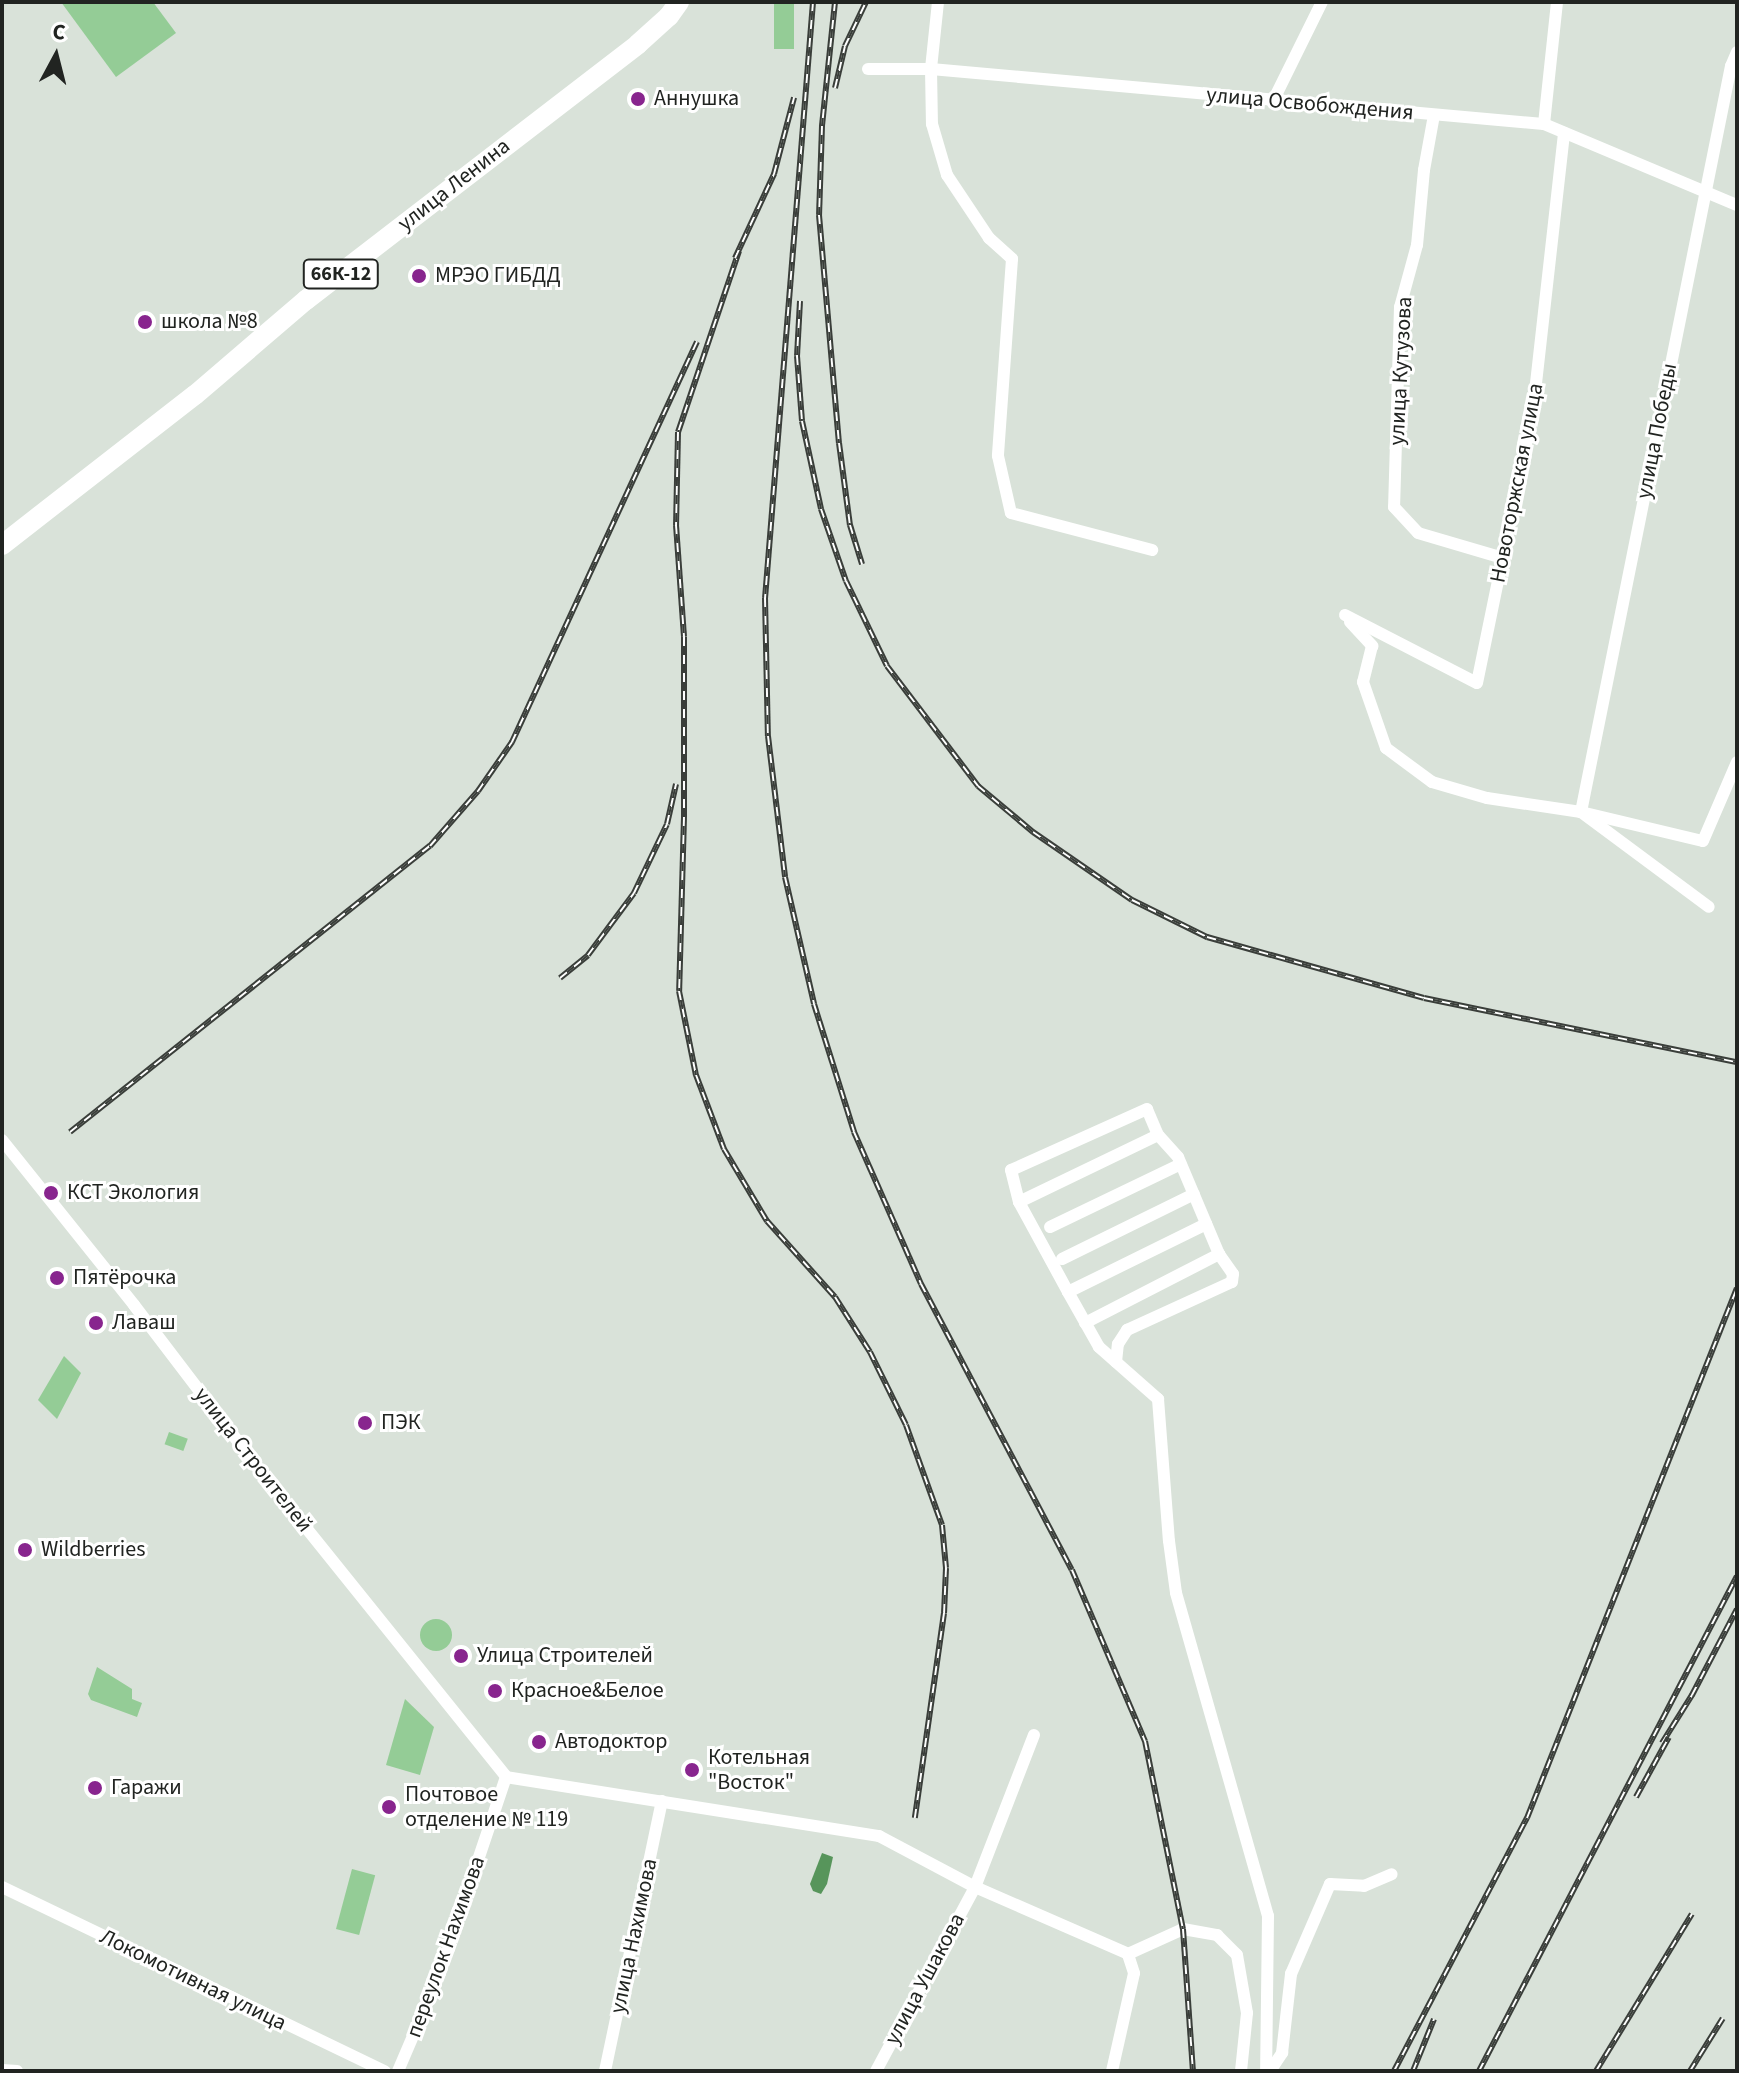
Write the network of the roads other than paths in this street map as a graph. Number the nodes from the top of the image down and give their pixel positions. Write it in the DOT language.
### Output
graph roads {
  1 [pos="679,2"];
  2 [pos="938,2"];
  3 [pos="1322,2"];
  4 [pos="1557,2"];
  5 [pos="1737,52"];
  6 [pos="868,69"];
  7 [pos="931,69"];
  8 [pos="1273,101"];
  9 [pos="1434,115"];
  10 [pos="1544,124"];
  11 [pos="1564,133"];
  12 [pos="1705,193"];
  13 [pos="1737,205"];
  14 [pos="2,545"];
  15 [pos="1152,550"];
  16 [pos="1503,558"];
  17 [pos="1737,762"];
  18 [pos="1581,812"];
  19 [pos="1709,907"];
  20 [pos="1158,1135"];
  21 [pos="2,1140"];
  22 [pos="1181,1164"];
  23 [pos="1194,1194"];
  24 [pos="1019,1202"];
  25 [pos="1206,1224"];
  26 [pos="1050,1227"];
  27 [pos="1219,1254"];
  28 [pos="1062,1259"];
  29 [pos="1068,1292"];
  30 [pos="1085,1323"];
  31 [pos="1116,1362"];
  32 [pos="1034,1735"];
  33 [pos="506,1777"];
  34 [pos="662,1801"];
  35 [pos="1392,1874"];
  36 [pos="2,1887"];
  37 [pos="975,1887"];
  38 [pos="1128,1954"];
  39 [pos="2,2070"];
  40 [pos="17,2071"];
  41 [pos="385,2071"];
  42 [pos="398,2071"];
  43 [pos="605,2071"];
  44 [pos="876,2071"];
  45 [pos="1112,2071"];
  46 [pos="1241,2071"];
  47 [pos="1268,2071"];
  1 -- 14 [label="main road, улица Ленина / 66К-12"];
  2 -- 7 [label="street"];
  3 -- 8 [label="street"];
  4 -- 10 [label="street"];
  5 -- 12 [label="street, улица Победы"];
  6 -- 7 [label="street, улица Освобождения"];
  7 -- 8 [label="street, улица Освобождения"];
  7 -- 15 [label="street"];
  8 -- 9 [label="street, улица Освобождения"];
  9 -- 10 [label="street, улица Освобождения"];
  9 -- 16 [label="street, улица Кутузова"];
  10 -- 11 [label="street, улица Освобождения"];
  11 -- 12 [label="street, улица Освобождения"];
  11 -- 16 [label="street, Новоторжская улица"];
  12 -- 13 [label="street, улица Освобождения"];
  12 -- 18 [label="street, улица Победы"];
  16 -- 18 [label="street, Новоторжская улица"];
  17 -- 18 [label="street"];
  18 -- 19 [label="street"];
  20 -- 22 [label="street"];
  20 -- 24 [label="street"];
  20 -- 24 [label="street"];
  21 -- 33 [label="street, улица Строителей"];
  22 -- 23 [label="street"];
  22 -- 26 [label="street"];
  23 -- 25 [label="street"];
  23 -- 28 [label="street"];
  24 -- 29 [label="street"];
  25 -- 27 [label="street"];
  25 -- 29 [label="street"];
  27 -- 30 [label="street"];
  27 -- 31 [label="street"];
  29 -- 30 [label="street"];
  30 -- 31 [label="street"];
  31 -- 47 [label="street"];
  32 -- 37 [label="street, улица Ушакова"];
  33 -- 34 [label="street, улица Ушакова"];
  33 -- 42 [label="street, переулок Нахимова"];
  34 -- 37 [label="street, улица Ушакова"];
  34 -- 43 [label="street, улица Нахимова"];
  35 -- 47 [label="street"];
  36 -- 41 [label="street, Локомотивная улица"];
  37 -- 38 [label="street, улица Ушакова"];
  37 -- 44 [label="street, улица Ушакова"];
  38 -- 45 [label="street"];
  38 -- 46 [label="street"];
  39 -- 40 [label="street"];
}
